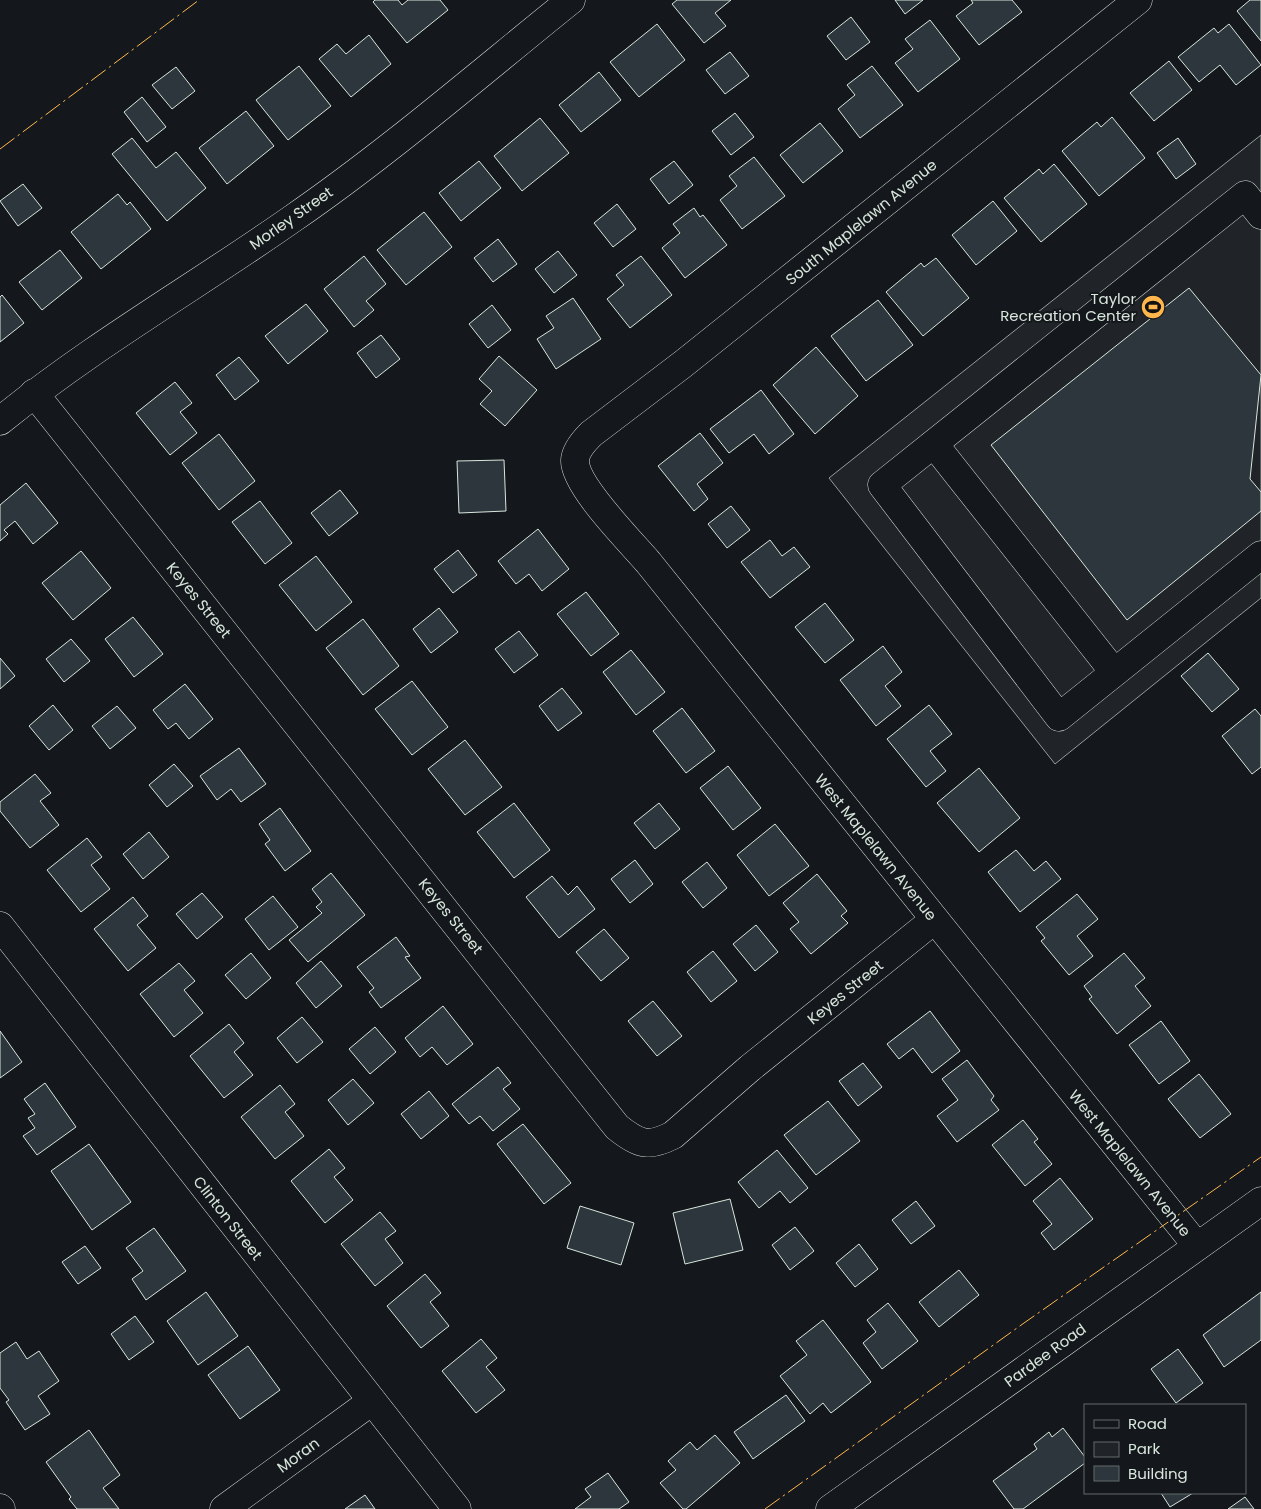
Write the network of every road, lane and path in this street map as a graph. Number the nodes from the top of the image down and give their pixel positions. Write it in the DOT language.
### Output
graph roads {
  1 [pos="571,0"];
  2 [pos="1138,0"];
  3 [pos="1261,215"];
  4 [pos="34,393"];
  5 [pos="0,421"];
  6 [pos="583,442"];
  7 [pos="934,444"];
  8 [pos="1261,555"];
  9 [pos="1114,672"];
  10 [pos="934,920"];
  11 [pos="0,926"];
  12 [pos="1261,1201"];
  13 [pos="1197,1246"];
  14 [pos="372,1401"];
  15 [pos="224,1509"];
  16 [pos="457,1509"];
  17 [pos="830,1509"];
  1 -- 4 [label="street, Morley Street"];
  2 -- 6 [label="street, South Maplelawn Avenue"];
  3 -- 7 [label="street"];
  4 -- 5 [label="street, Morley Street"];
  4 -- 10 [label="street, Keyes Street"];
  6 -- 10 [label="street, West Maplelawn Avenue"];
  7 -- 9 [label="street"];
  7 -- 9 [label="street"];
  8 -- 9 [label="street"];
  10 -- 13 [label="street, West Maplelawn Avenue"];
  11 -- 14 [label="street, Clinton Street"];
  12 -- 13 [label="street, Pardee Road"];
  13 -- 17 [label="street, Pardee Road"];
  14 -- 15 [label="street, Moran"];
  14 -- 16 [label="street, Clinton Street"];
}
